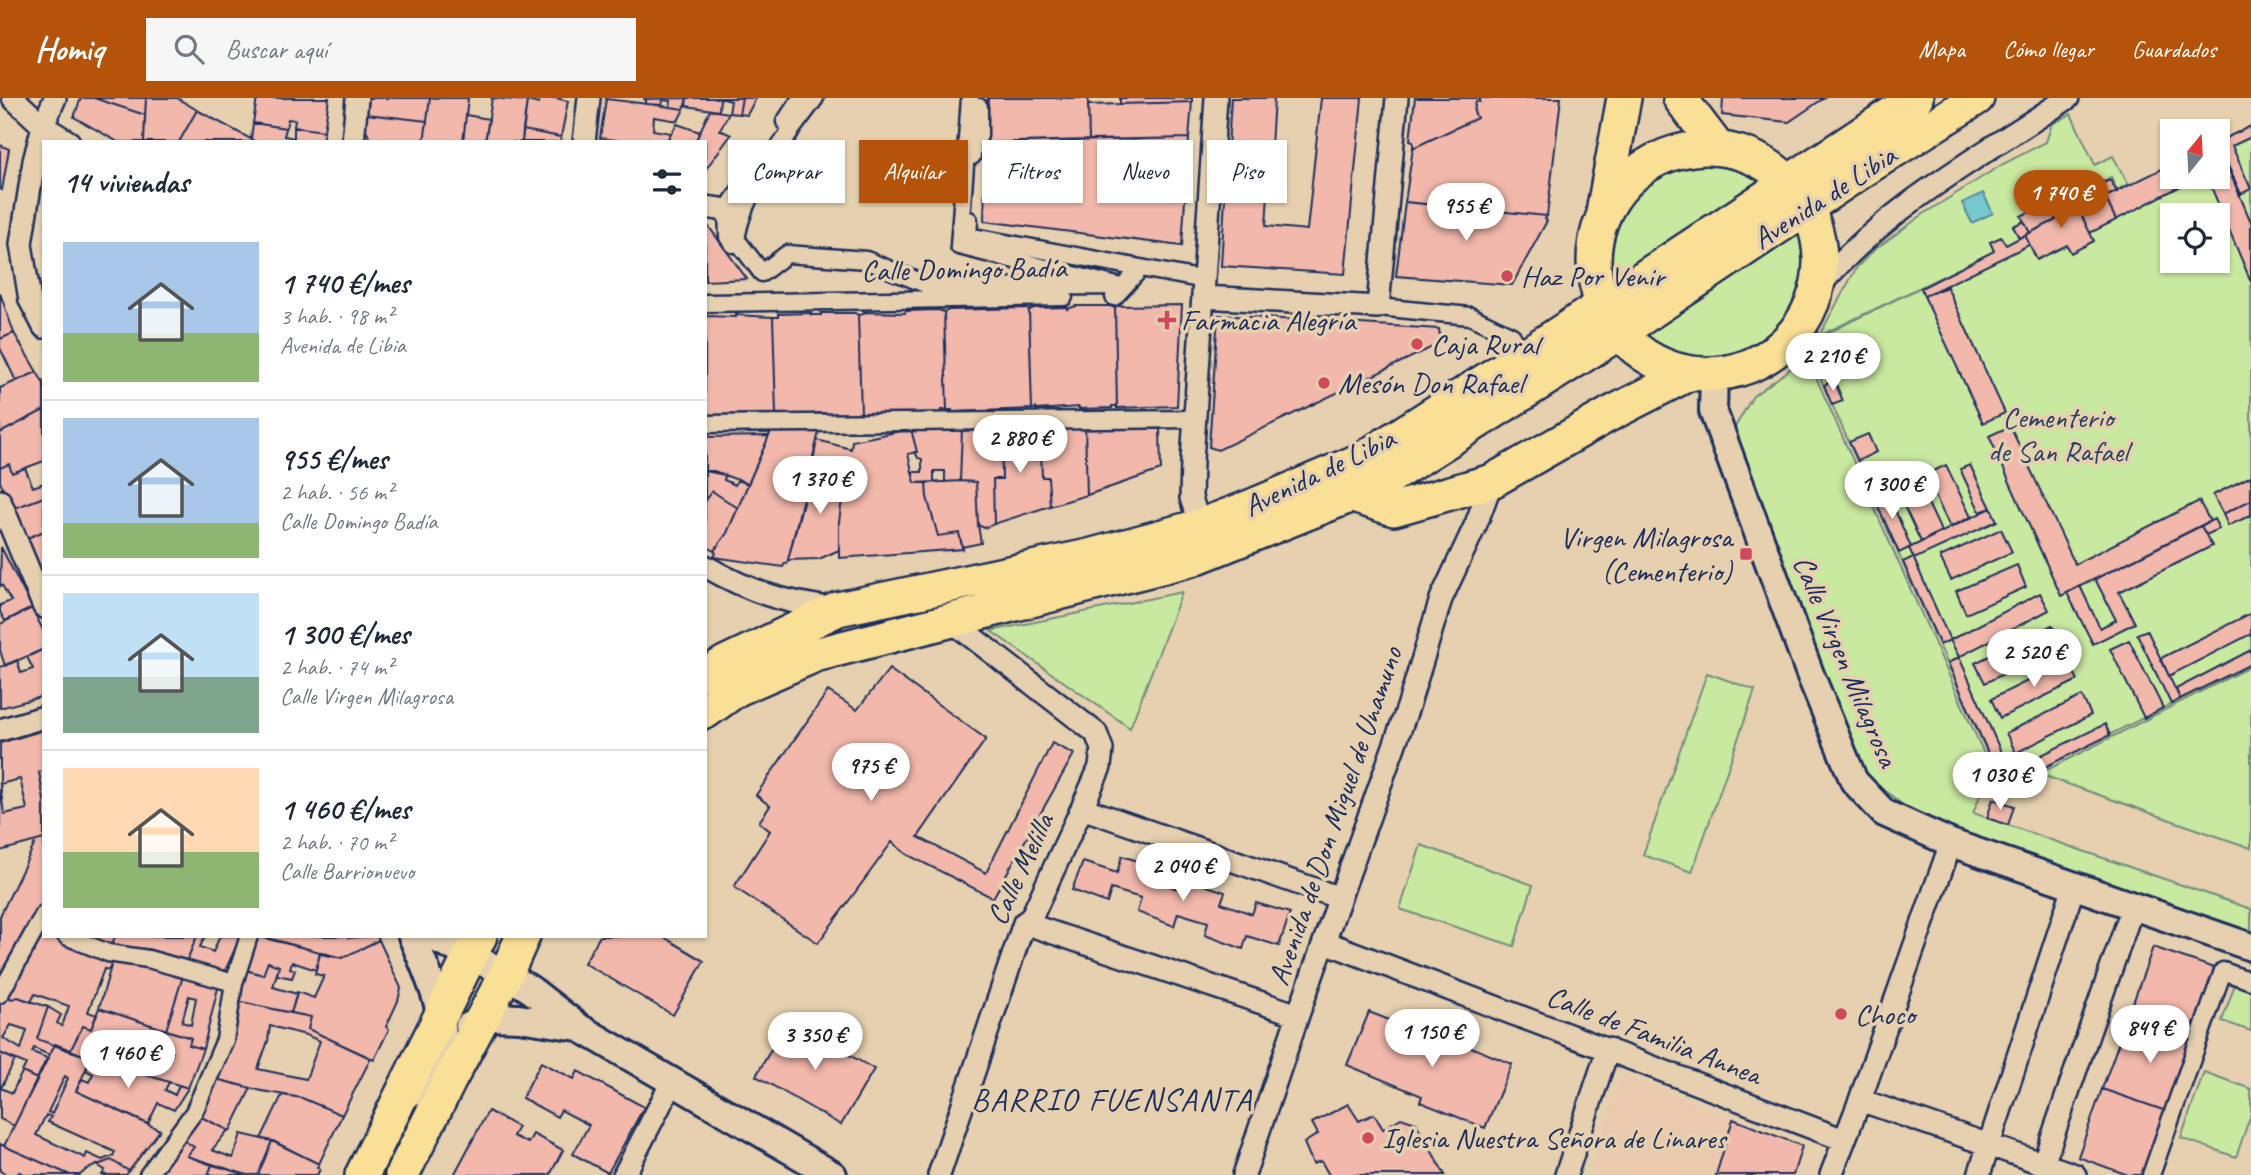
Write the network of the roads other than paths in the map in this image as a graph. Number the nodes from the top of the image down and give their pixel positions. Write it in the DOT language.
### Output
graph roads {
  1 [pos="13,98"];
  2 [pos="55,98"];
  3 [pos="357,98"];
  4 [pos="589,98"];
  5 [pos="800,98"];
  6 [pos="815,98"];
  7 [pos="970,98"];
  8 [pos="979,98"];
  9 [pos="1216,98"];
  10 [pos="1397,98"];
  11 [pos="1624,98"];
  12 [pos="1680,98"];
  13 [pos="1916,98"];
  14 [pos="1976,98"];
  15 [pos="2068,98"];
  16 [pos="43,126"];
  17 [pos="66,140"];
  18 [pos="353,140"];
  19 [pos="584,140"];
  20 [pos="1718,148"];
  21 [pos="1797,195"];
  22 [pos="707,207"];
  23 [pos="727,210"];
  24 [pos="1603,213"];
  25 [pos="1141,268"];
  26 [pos="1205,289"];
  27 [pos="1817,289"];
  28 [pos="775,301"];
  29 [pos="707,303"];
  30 [pos="1602,305"];
  31 [pos="1378,307"];
  32 [pos="42,323"];
  33 [pos="1619,333"];
  34 [pos="1512,336"];
  35 [pos="1702,374"];
  36 [pos="1195,419"];
  37 [pos="707,424"];
  38 [pos="1492,481"];
  39 [pos="1350,495"];
  40 [pos="0,502"];
  41 [pos="1200,526"];
  42 [pos="707,567"];
  43 [pos="42,602"];
  44 [pos="838,609"];
  45 [pos="950,620"];
  46 [pos="707,674"];
  47 [pos="721,689"];
  48 [pos="707,709"];
  49 [pos="42,718"];
  50 [pos="0,730"];
  51 [pos="1082,808"];
  52 [pos="1951,843"];
  53 [pos="2074,886"];
  54 [pos="1340,898"];
  55 [pos="2133,906"];
  56 [pos="42,922"];
  57 [pos="1024,923"];
  58 [pos="71,938"];
  59 [pos="248,938"];
  60 [pos="413,938"];
  61 [pos="440,938"];
  62 [pos="522,938"];
  63 [pos="1325,942"];
  64 [pos="475,946"];
  65 [pos="2251,947"];
  66 [pos="506,974"];
  67 [pos="2251,981"];
  68 [pos="234,983"];
  69 [pos="0,994"];
  70 [pos="1298,1015"];
  71 [pos="481,1022"];
  72 [pos="580,1027"];
  73 [pos="437,1032"];
  74 [pos="1608,1049"];
  75 [pos="671,1082"];
  76 [pos="1860,1100"];
  77 [pos="1844,1140"];
  78 [pos="1989,1145"];
  79 [pos="416,1146"];
  80 [pos="2043,1164"];
  81 [pos="148,1175"];
  82 [pos="362,1175"];
  83 [pos="402,1175"];
  84 [pos="624,1175"];
  85 [pos="832,1175"];
  86 [pos="939,1175"];
  87 [pos="1244,1175"];
  88 [pos="1566,1175"];
  89 [pos="1831,1175"];
  90 [pos="1979,1175"];
  91 [pos="2075,1175"];
  92 [pos="2151,1175"];
  1 -- 16 [label="street"];
  2 -- 16 [label="street"];
  3 -- 18 [label="street"];
  4 -- 19 [label="street"];
  5 -- 23 [label="street"];
  6 -- 7 [label="street"];
  8 -- 25 [label="street, Calle Domingo Badía"];
  9 -- 26 [label="street"];
  10 -- 31 [label="street"];
  11 -- 24 [label="main road"];
  12 -- 20 [label="main road"];
  13 -- 21 [label="main road, Avenida de Libia"];
  14 -- 21 [label="main road, Avenida de Libia"];
  15 -- 27 [label="street, Avenida de Libia"];
  16 -- 17 [label="street"];
  16 -- 32 [label="street"];
  20 -- 21 [label="main road"];
  20 -- 24 [label="main road"];
  21 -- 27 [label="main road"];
  21 -- 30 [label="main road, Avenida de Libia"];
  21 -- 33 [label="main road, Avenida de Libia"];
  22 -- 23 [label="street"];
  23 -- 28 [label="street"];
  24 -- 30 [label="main road"];
  25 -- 26 [label="street, Calle Domingo Badía"];
  25 -- 28 [label="street, Calle Domingo Badía"];
  26 -- 31 [label="street, Calle Domingo Badía"];
  26 -- 36 [label="street"];
  27 -- 35 [label="main road, Avenida de Libia"];
  28 -- 29 [label="street, Calle Domingo Badía"];
  30 -- 33 [label="main road"];
  30 -- 41 [label="main road, Avenida de Libia"];
  31 -- 34 [label="street, Calle Domingo Badía"];
  33 -- 35 [label="main road"];
  33 -- 39 [label="main road, Avenida de Libia"];
  35 -- 38 [label="main road, Avenida de Libia"];
  35 -- 52 [label="street, Calle Virgen Milagrosa"];
  36 -- 37 [label="street"];
  36 -- 41 [label="street"];
  38 -- 39 [label="main road, Avenida de Libia"];
  38 -- 54 [label="street, Avenida de Don Miguel de Unamuno"];
  39 -- 45 [label="main road, Avenida de Libia"];
  40 -- 43 [label="street"];
  41 -- 44 [label="main road, Avenida de Libia"];
  42 -- 44 [label="street"];
  44 -- 46 [label="main road, Avenida de Libia"];
  45 -- 47 [label="main road, Avenida de Libia"];
  45 -- 51 [label="street"];
  47 -- 48 [label="main road, Avenida de Libia"];
  49 -- 50 [label="street"];
  51 -- 54 [label="street, Calle Melilla"];
  51 -- 57 [label="street, Calle Melilla"];
  52 -- 53 [label="street, Calle Virgen Milagrosa"];
  52 -- 76 [label="street"];
  53 -- 55 [label="street, Calle Virgen Milagrosa"];
  53 -- 78 [label="street"];
  54 -- 63 [label="street, Avenida de Don Miguel de Unamuno"];
  55 -- 65 [label="street, Calle Virgen Milagrosa"];
  55 -- 80 [label="street"];
  56 -- 69 [label="street"];
  57 -- 70 [label="street"];
  57 -- 86 [label="street, Calle Melilla"];
  58 -- 68 [label="street"];
  59 -- 68 [label="street"];
  60 -- 73 [label="street"];
  61 -- 64 [label="street"];
  62 -- 66 [label="main road"];
  63 -- 70 [label="street, Avenida de Don Miguel de Unamuno"];
  63 -- 74 [label="street, Calle de Familia Annea"];
  64 -- 66 [label="street"];
  64 -- 73 [label="main road"];
  66 -- 71 [label="main road"];
  66 -- 72 [label="street"];
  67 -- 92 [label="street"];
  68 -- 81 [label="street"];
  70 -- 87 [label="street, Avenida de Don Miguel de Unamuno"];
  71 -- 72 [label="street"];
  71 -- 73 [label="street"];
  71 -- 79 [label="main road"];
  72 -- 75 [label="street"];
  73 -- 79 [label="street"];
  73 -- 82 [label="main road"];
  74 -- 77 [label="street, Calle de Familia Annea"];
  74 -- 88 [label="street"];
  75 -- 84 [label="street"];
  75 -- 85 [label="street"];
  76 -- 77 [label="street"];
  76 -- 78 [label="street"];
  77 -- 89 [label="street"];
  78 -- 80 [label="street"];
  78 -- 90 [label="street"];
  79 -- 83 [label="main road"];
  80 -- 91 [label="street"];
}
